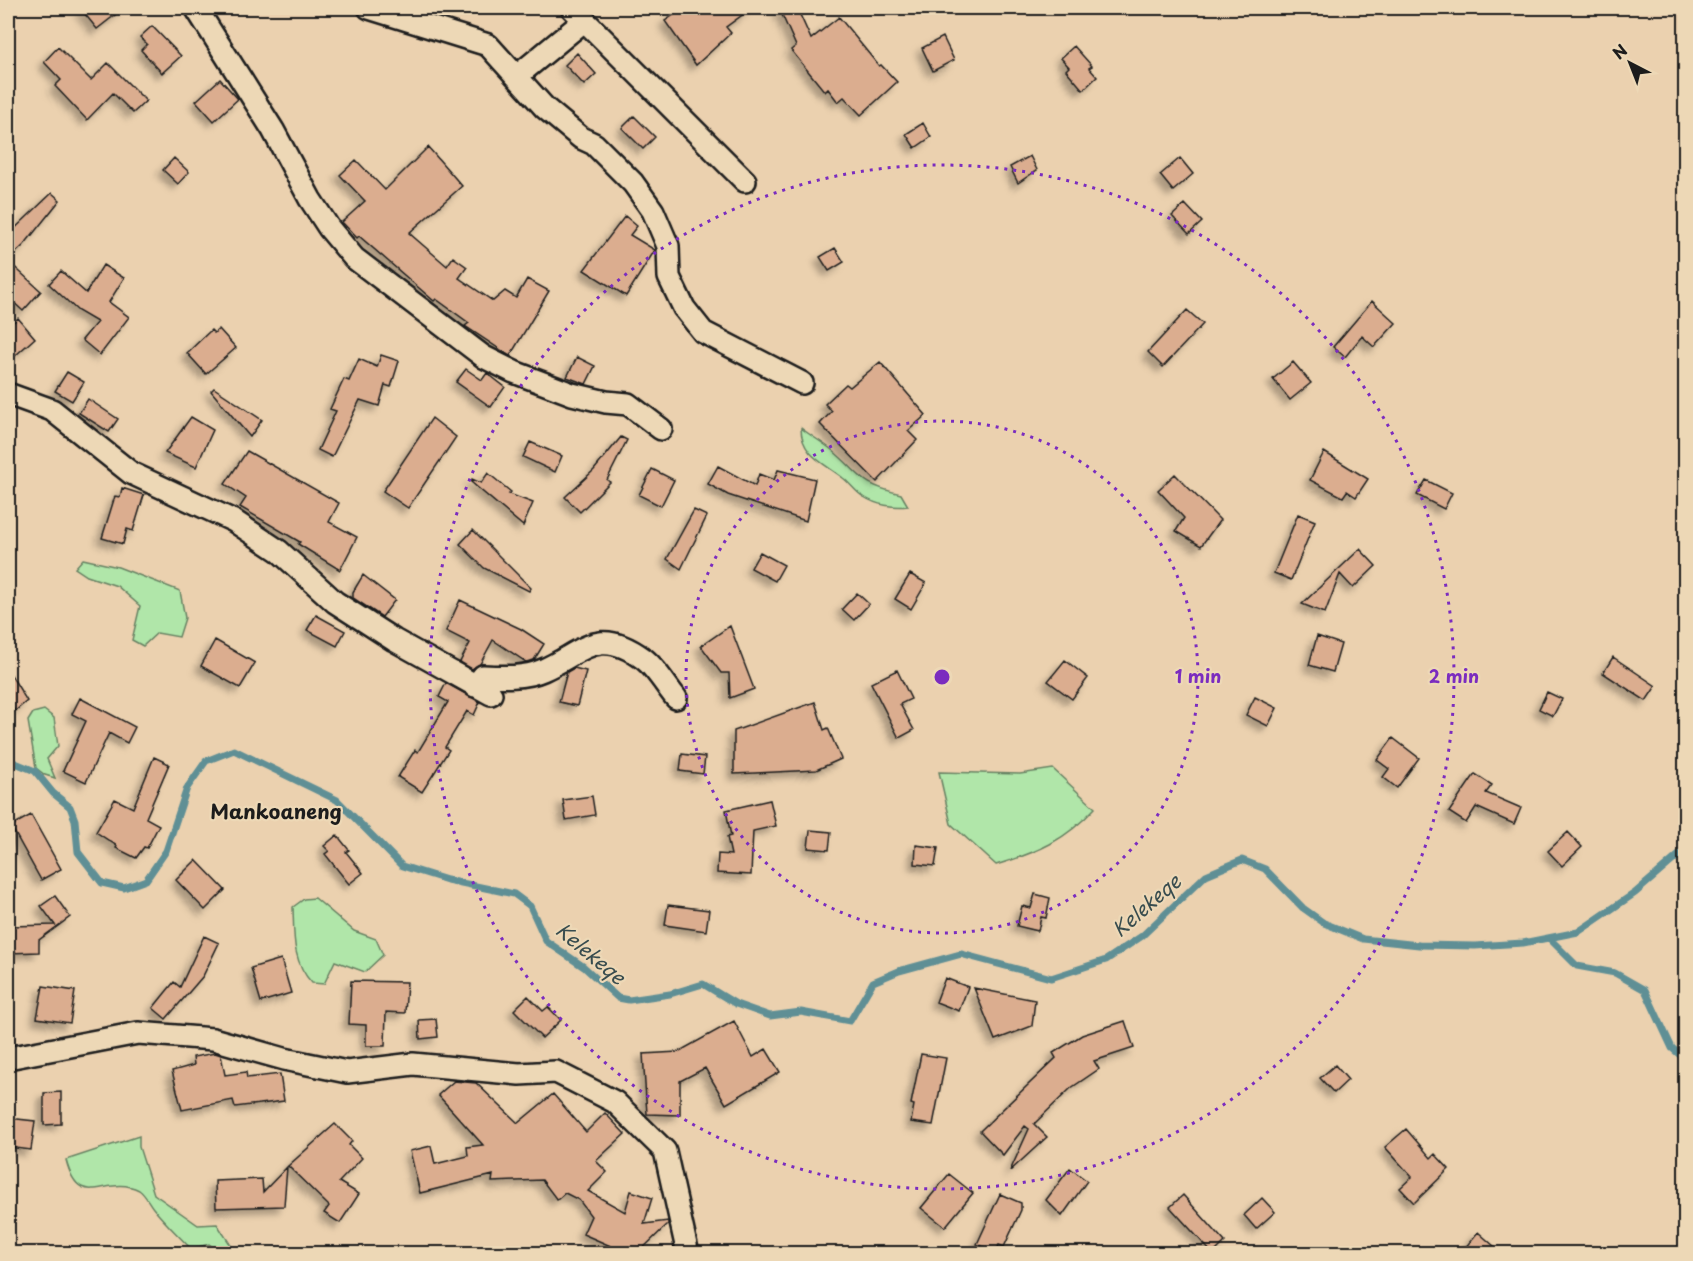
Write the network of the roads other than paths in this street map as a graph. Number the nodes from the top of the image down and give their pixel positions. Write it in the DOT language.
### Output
graph roads {
  1 [pos="196,8"];
  2 [pos="369,8"];
  3 [pos="578,14"];
  4 [pos="517,76"];
  5 [pos="745,181"];
  6 [pos="802,383"];
  7 [pos="8,394"];
  8 [pos="661,429"];
  9 [pos="676,699"];
  10 [pos="8,1058"];
  11 [pos="688,1254"];
  1 -- 8 [label="street"];
  2 -- 4 [label="street"];
  3 -- 4 [label="street"];
  3 -- 5 [label="street"];
  4 -- 6 [label="street"];
  7 -- 9 [label="street"];
  10 -- 11 [label="street"];
}
